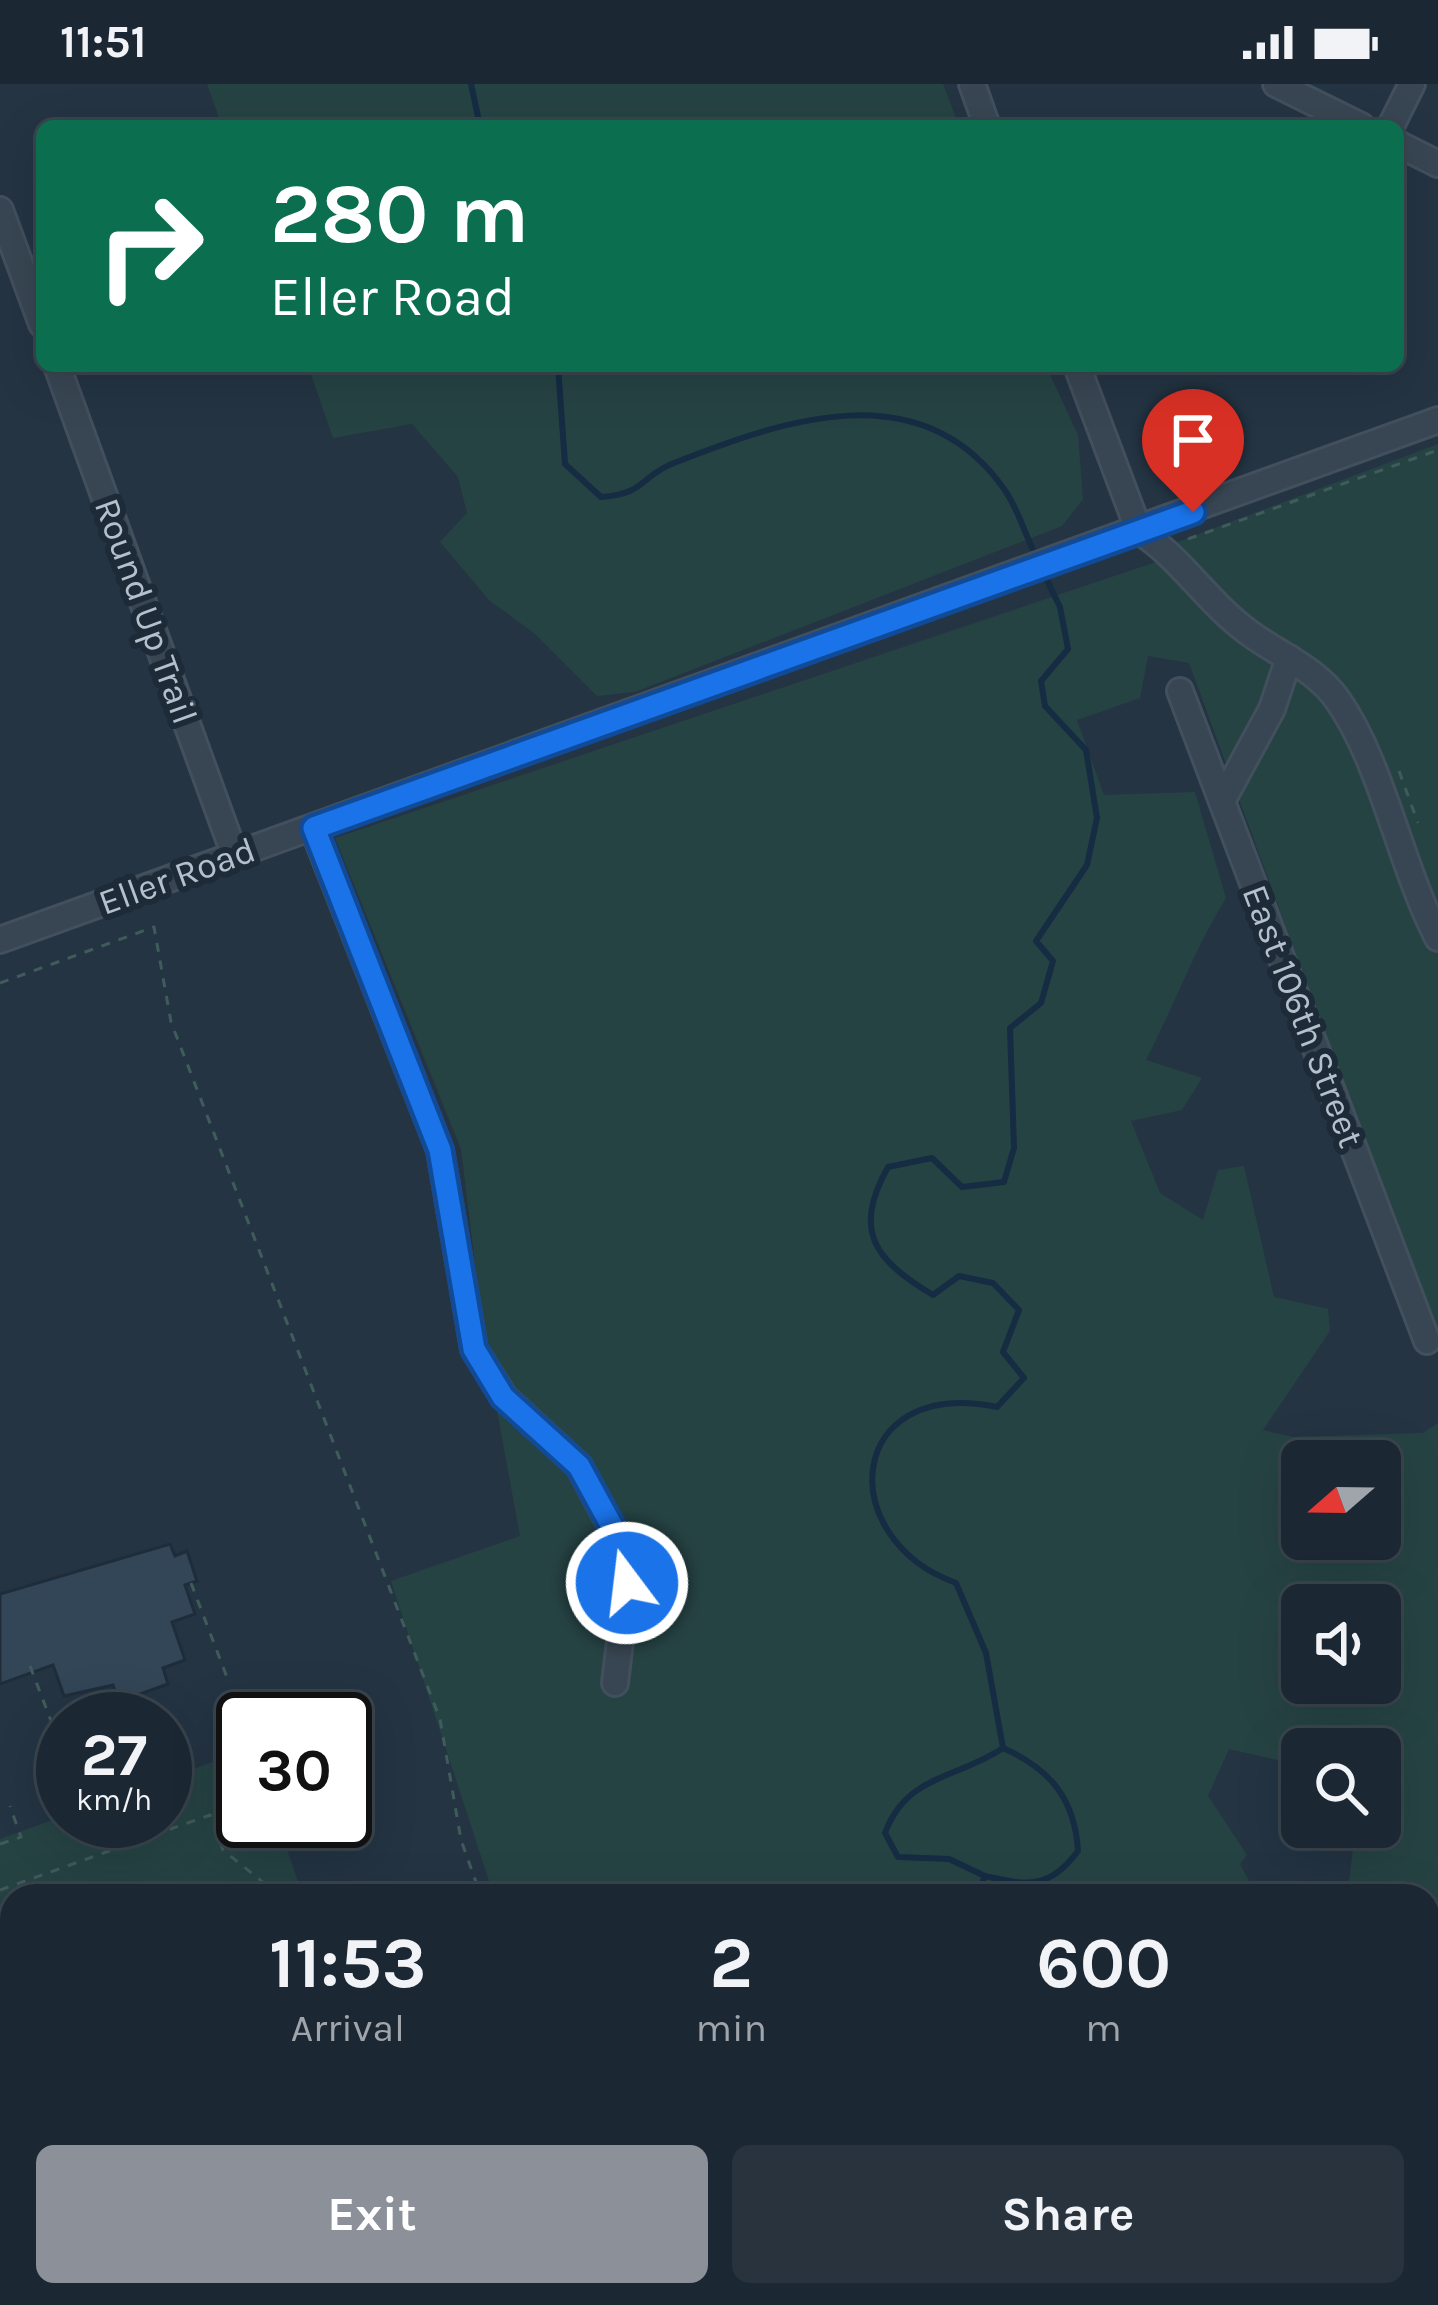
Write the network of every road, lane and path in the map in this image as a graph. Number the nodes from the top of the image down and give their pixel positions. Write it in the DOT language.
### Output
graph roads {
  1 [pos="972,84"];
  2 [pos="1276,84"];
  3 [pos="1412,84"];
  4 [pos="985,120"];
  5 [pos="1349,120"];
  6 [pos="1393,120"];
  7 [pos="1404,147"];
  8 [pos="1438,164"];
  9 [pos="0,210"];
  10 [pos="36,308"];
  11 [pos="59,372"];
  12 [pos="1079,372"];
  13 [pos="1438,420"];
  14 [pos="1438,450"];
  15 [pos="1139,531"];
  16 [pos="1186,540"];
  17 [pos="1288,658"];
  18 [pos="1180,691"];
  19 [pos="1222,801"];
  20 [pos="314,828"];
  21 [pos="235,856"];
  22 [pos="1438,938"];
  23 [pos="0,940"];
  24 [pos="0,983"];
  25 [pos="1427,1341"];
  26 [pos="191,1583"];
  27 [pos="30,1666"];
  28 [pos="227,1680"];
  29 [pos="614,1683"];
  30 [pos="40,1692"];
  31 [pos="10,1806"];
  32 [pos="0,1844"];
  33 [pos="99,1848"];
  34 [pos="101,1853"];
  35 [pos="16,1884"];
  36 [pos="265,1884"];
  37 [pos="477,1884"];
  1 -- 4 [label="street"];
  2 -- 5 [label="street"];
  3 -- 6 [label="street"];
  7 -- 8 [label="street"];
  9 -- 10 [label="street"];
  11 -- 21 [label="street, Round Up Trail"];
  12 -- 15 [label="street"];
  13 -- 15 [label="street, Eller Road"];
  14 -- 16 [label="path"];
  15 -- 17 [label="street"];
  15 -- 20 [label="street, Eller Road"];
  17 -- 19 [label="street"];
  17 -- 22 [label="street"];
  18 -- 19 [label="street, East 106th Street"];
  19 -- 25 [label="street, East 106th Street"];
  20 -- 21 [label="street, Eller Road"];
  20 -- 29 [label="street"];
  21 -- 23 [label="street, Eller Road"];
  24 -- 37 [label="path"];
  26 -- 28 [label="path"];
  27 -- 30 [label="path"];
  31 -- 32 [label="path"];
  33 -- 34 [label="path"];
  34 -- 35 [label="path"];
  34 -- 36 [label="path"];
}
